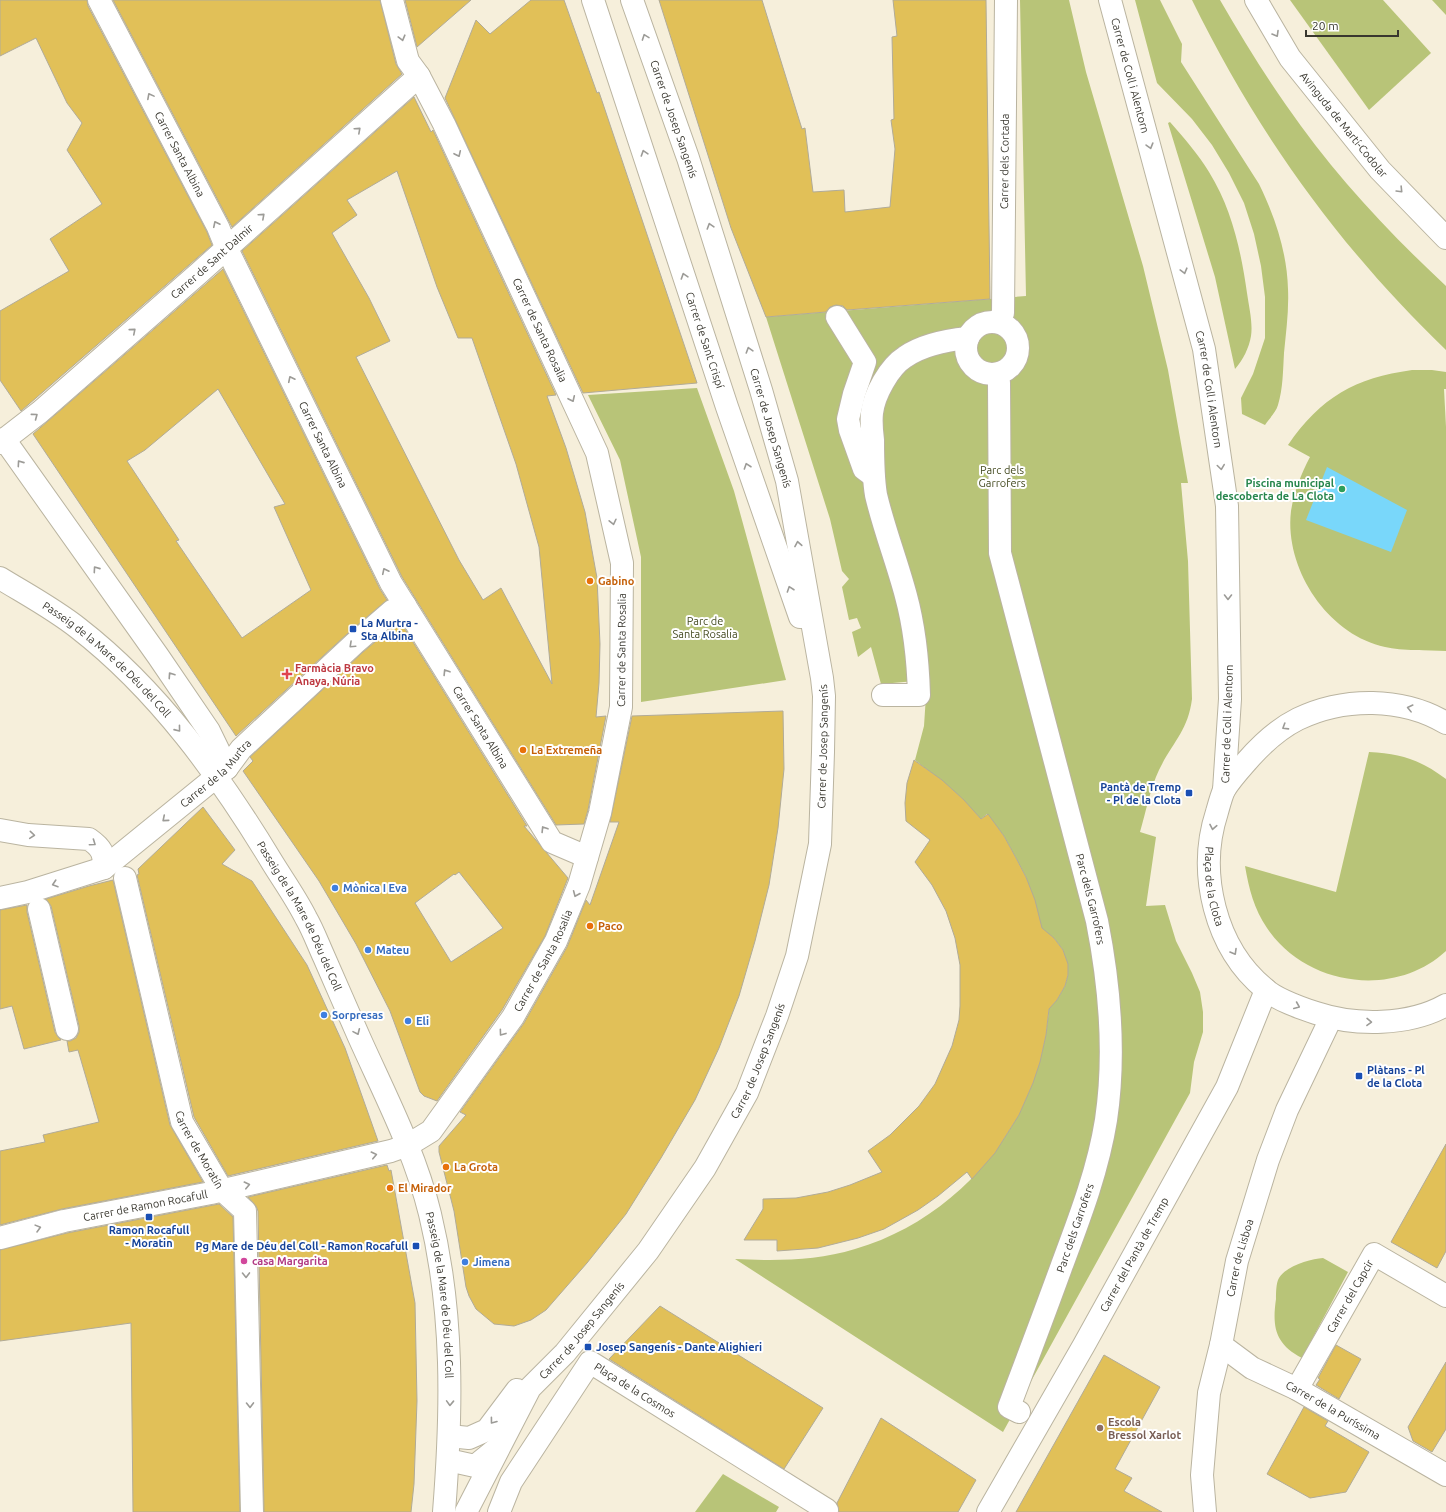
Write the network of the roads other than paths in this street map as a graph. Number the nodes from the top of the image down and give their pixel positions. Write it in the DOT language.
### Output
graph roads {
  1 [pos="99,0"];
  2 [pos="392,0"];
  3 [pos="593,0"];
  4 [pos="632,0"];
  5 [pos="1006,0"];
  6 [pos="1110,0"];
  7 [pos="1256,0"];
  8 [pos="419,76"];
  9 [pos="1446,238"];
  10 [pos="227,249"];
  11 [pos="837,317"];
  12 [pos="998,322"];
  13 [pos="968,338"];
  14 [pos="998,374"];
  15 [pos="2,441"];
  16 [pos="874,476"];
  17 [pos="0,578"];
  18 [pos="405,605"];
  19 [pos="822,678"];
  20 [pos="883,695"];
  21 [pos="1446,723"];
  22 [pos="222,772"];
  23 [pos="1224,790"];
  24 [pos="0,830"];
  25 [pos="587,857"];
  26 [pos="104,868"];
  27 [pos="125,878"];
  28 [pos="0,898"];
  29 [pos="39,909"];
  30 [pos="1266,990"];
  31 [pos="1446,1006"];
  32 [pos="1331,1018"];
  33 [pos="67,1029"];
  34 [pos="408,1145"];
  35 [pos="222,1190"];
  36 [pos="0,1238"];
  37 [pos="1446,1296"];
  38 [pos="1221,1345"];
  39 [pos="530,1388"];
  40 [pos="1297,1389"];
  41 [pos="1019,1412"];
  42 [pos="449,1436"];
  43 [pos="500,1445"];
  44 [pos="448,1460"];
  45 [pos="1446,1475"];
  46 [pos="252,1512"];
  47 [pos="444,1512"];
  48 [pos="466,1512"];
  49 [pos="499,1512"];
  50 [pos="826,1512"];
  51 [pos="988,1512"];
  52 [pos="1205,1512"];
  10 -- 1 [label="street, Carrer Santa Albina, one-way"];
  2 -- 8 [label="street, Carrer de Santa Rosalia, one-way"];
  19 -- 3 [label="street, Carrer de Sant Crispí, one-way"];
  19 -- 4 [label="street, Carrer de Josep Sangenís, one-way"];
  5 -- 12 [label="street, Carrer dels Cortada"];
  6 -- 23 [label="street, Carrer de Coll i Alentorn, one-way"];
  7 -- 9 [label="street, Avinguda de Martí-Codolar, one-way"];
  10 -- 8 [label="street, Carrer de Sant Dalmir, one-way"];
  8 -- 25 [label="street, Carrer de Santa Rosalia, one-way"];
  15 -- 10 [label="street, Carrer de Sant Dalmir, one-way"];
  18 -- 10 [label="street, Carrer Santa Albina, one-way"];
  11 -- 16 [label="street"];
  12 -- 13 [label="street"];
  12 -- 14 [label="street"];
  13 -- 14 [label="street"];
  13 -- 16 [label="street"];
  14 -- 41 [label="street, Parc dels Garrofers"];
  22 -- 15 [label="street, Passeig de la Mare de Déu del Coll, one-way"];
  16 -- 20 [label="street"];
  17 -- 22 [label="street, Passeig de la Mare de Déu del Coll, one-way"];
  18 -- 22 [label="street, Carrer de la Murtra, one-way"];
  25 -- 18 [label="street, Carrer Santa Albina, one-way"];
  19 -- 39 [label="street, Carrer de Josep Sangenís"];
  21 -- 23 [label="street, Plaça de la Clota, one-way"];
  22 -- 26 [label="street, Carrer de la Murtra, one-way"];
  22 -- 34 [label="street, Passeig de la Mare de Déu del Coll, one-way"];
  23 -- 30 [label="street, Plaça de la Clota, one-way"];
  24 -- 26 [label="street, one-way"];
  25 -- 34 [label="street, Carrer de Santa Rosalia, one-way"];
  26 -- 28 [label="street, Carrer de la Murtra, one-way"];
  27 -- 35 [label="street, Carrer de Moratín"];
  29 -- 33 [label="street"];
  30 -- 32 [label="street, Plaça de la Clota, one-way"];
  30 -- 51 [label="street, Carrer del Pantà de Tremp"];
  32 -- 31 [label="street, Plaça de la Clota, one-way"];
  32 -- 38 [label="street, Carrer de Lisboa"];
  35 -- 34 [label="street, Carrer de Ramon Rocafull, one-way"];
  34 -- 42 [label="street, Passeig de la Mare de Déu del Coll, one-way"];
  36 -- 35 [label="street, Carrer de Ramon Rocafull, one-way"];
  35 -- 46 [label="street, Carrer de Moratín, one-way"];
  37 -- 40 [label="street, Carrer del Capcir"];
  38 -- 40 [label="street, Carrer de la Puríssima"];
  38 -- 52 [label="street, Carrer de Lisboa"];
  39 -- 42 [label="street, Carrer de Josep Sangenís, one-way"];
  39 -- 43 [label="street, Carrer de Josep Sangenís"];
  40 -- 45 [label="street, Carrer de la Puríssima"];
  42 -- 44 [label="street, Passeig de la Mare de Déu del Coll"];
  43 -- 44 [label="street, Carrer de Josep Sangenís"];
  43 -- 48 [label="street, Carrer de Josep Sangenís"];
  44 -- 47 [label="street, Passeig de la Mare de Déu del Coll"];
  49 -- 50 [label="street, Plaça de la Cosmos"];
}
